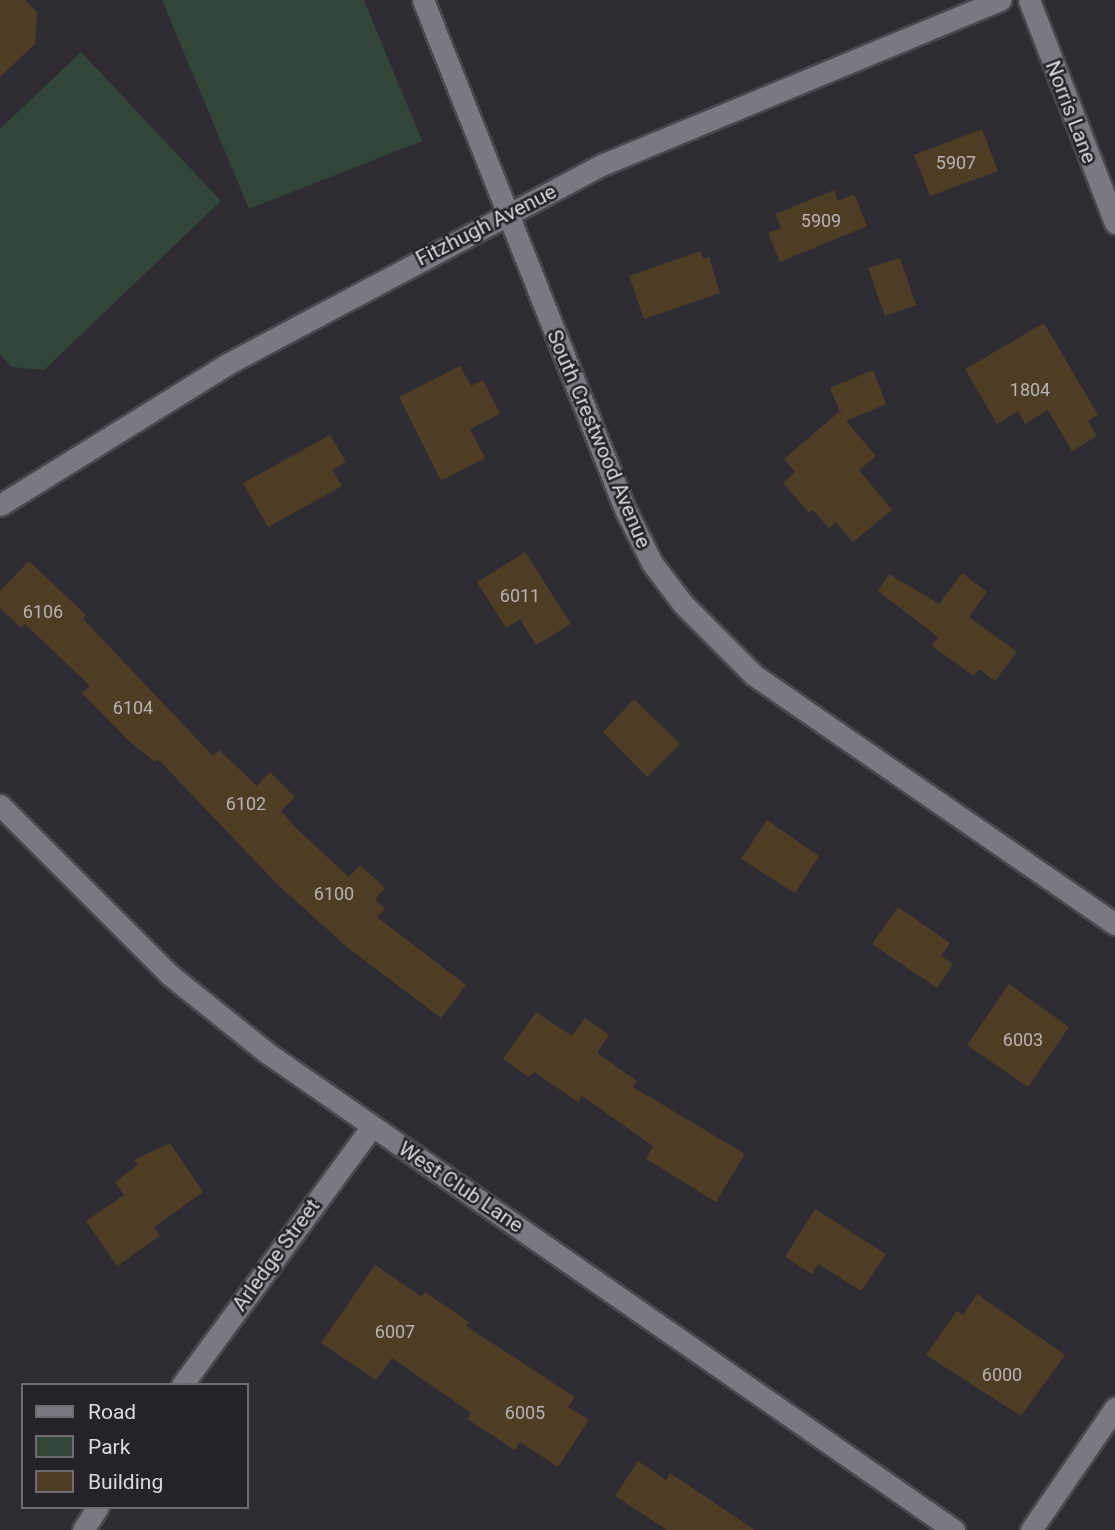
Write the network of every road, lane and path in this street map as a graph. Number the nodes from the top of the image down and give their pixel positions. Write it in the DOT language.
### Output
graph roads {
  1 [pos="423,0"];
  2 [pos="1000,0"];
  3 [pos="1029,0"];
  4 [pos="510,212"];
  5 [pos="1115,223"];
  6 [pos="0,505"];
  7 [pos="0,805"];
  8 [pos="1115,924"];
  9 [pos="372,1126"];
  10 [pos="183,1383"];
  11 [pos="1115,1408"];
  12 [pos="98,1509"];
  13 [pos="83,1530"];
  14 [pos="954,1530"];
  15 [pos="1031,1530"];
  1 -- 4 [label="street, South Crestwood Avenue"];
  2 -- 4 [label="street, Fitzhugh Avenue"];
  3 -- 5 [label="street, Norris Lane"];
  4 -- 6 [label="street, Fitzhugh Avenue"];
  4 -- 8 [label="street, South Crestwood Avenue"];
  7 -- 9 [label="street, West Club Lane"];
  9 -- 10 [label="street, Arledge Street"];
  9 -- 14 [label="street, West Club Lane"];
  11 -- 15 [label="street"];
  12 -- 13 [label="street"];
}
